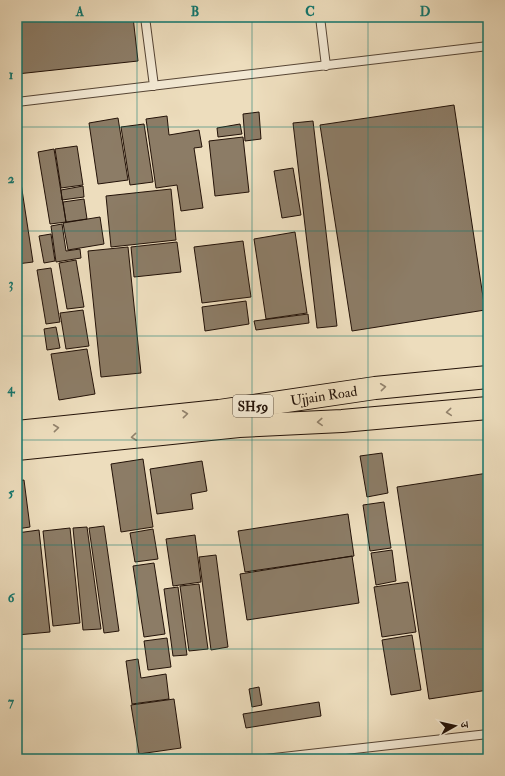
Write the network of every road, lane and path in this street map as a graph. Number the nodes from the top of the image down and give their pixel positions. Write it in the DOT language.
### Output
graph roads {
  1 [pos="145,17"];
  2 [pos="320,17"];
  3 [pos="488,46"];
  4 [pos="326,66"];
  5 [pos="154,86"];
  6 [pos="17,102"];
  7 [pos="488,377"];
  8 [pos="488,408"];
  9 [pos="17,432"];
  10 [pos="17,449"];
  11 [pos="488,734"];
  12 [pos="265,759"];
  1 -- 5 [label="lane"];
  2 -- 4 [label="lane"];
  3 -- 4 [label="lane"];
  4 -- 5 [label="lane"];
  5 -- 6 [label="lane"];
  9 -- 7 [label="main road, Ujjain Road / SH59, one-way"];
  8 -- 10 [label="main road, Ujjain Road / SH59, one-way"];
  11 -- 12 [label="lane"];
}
